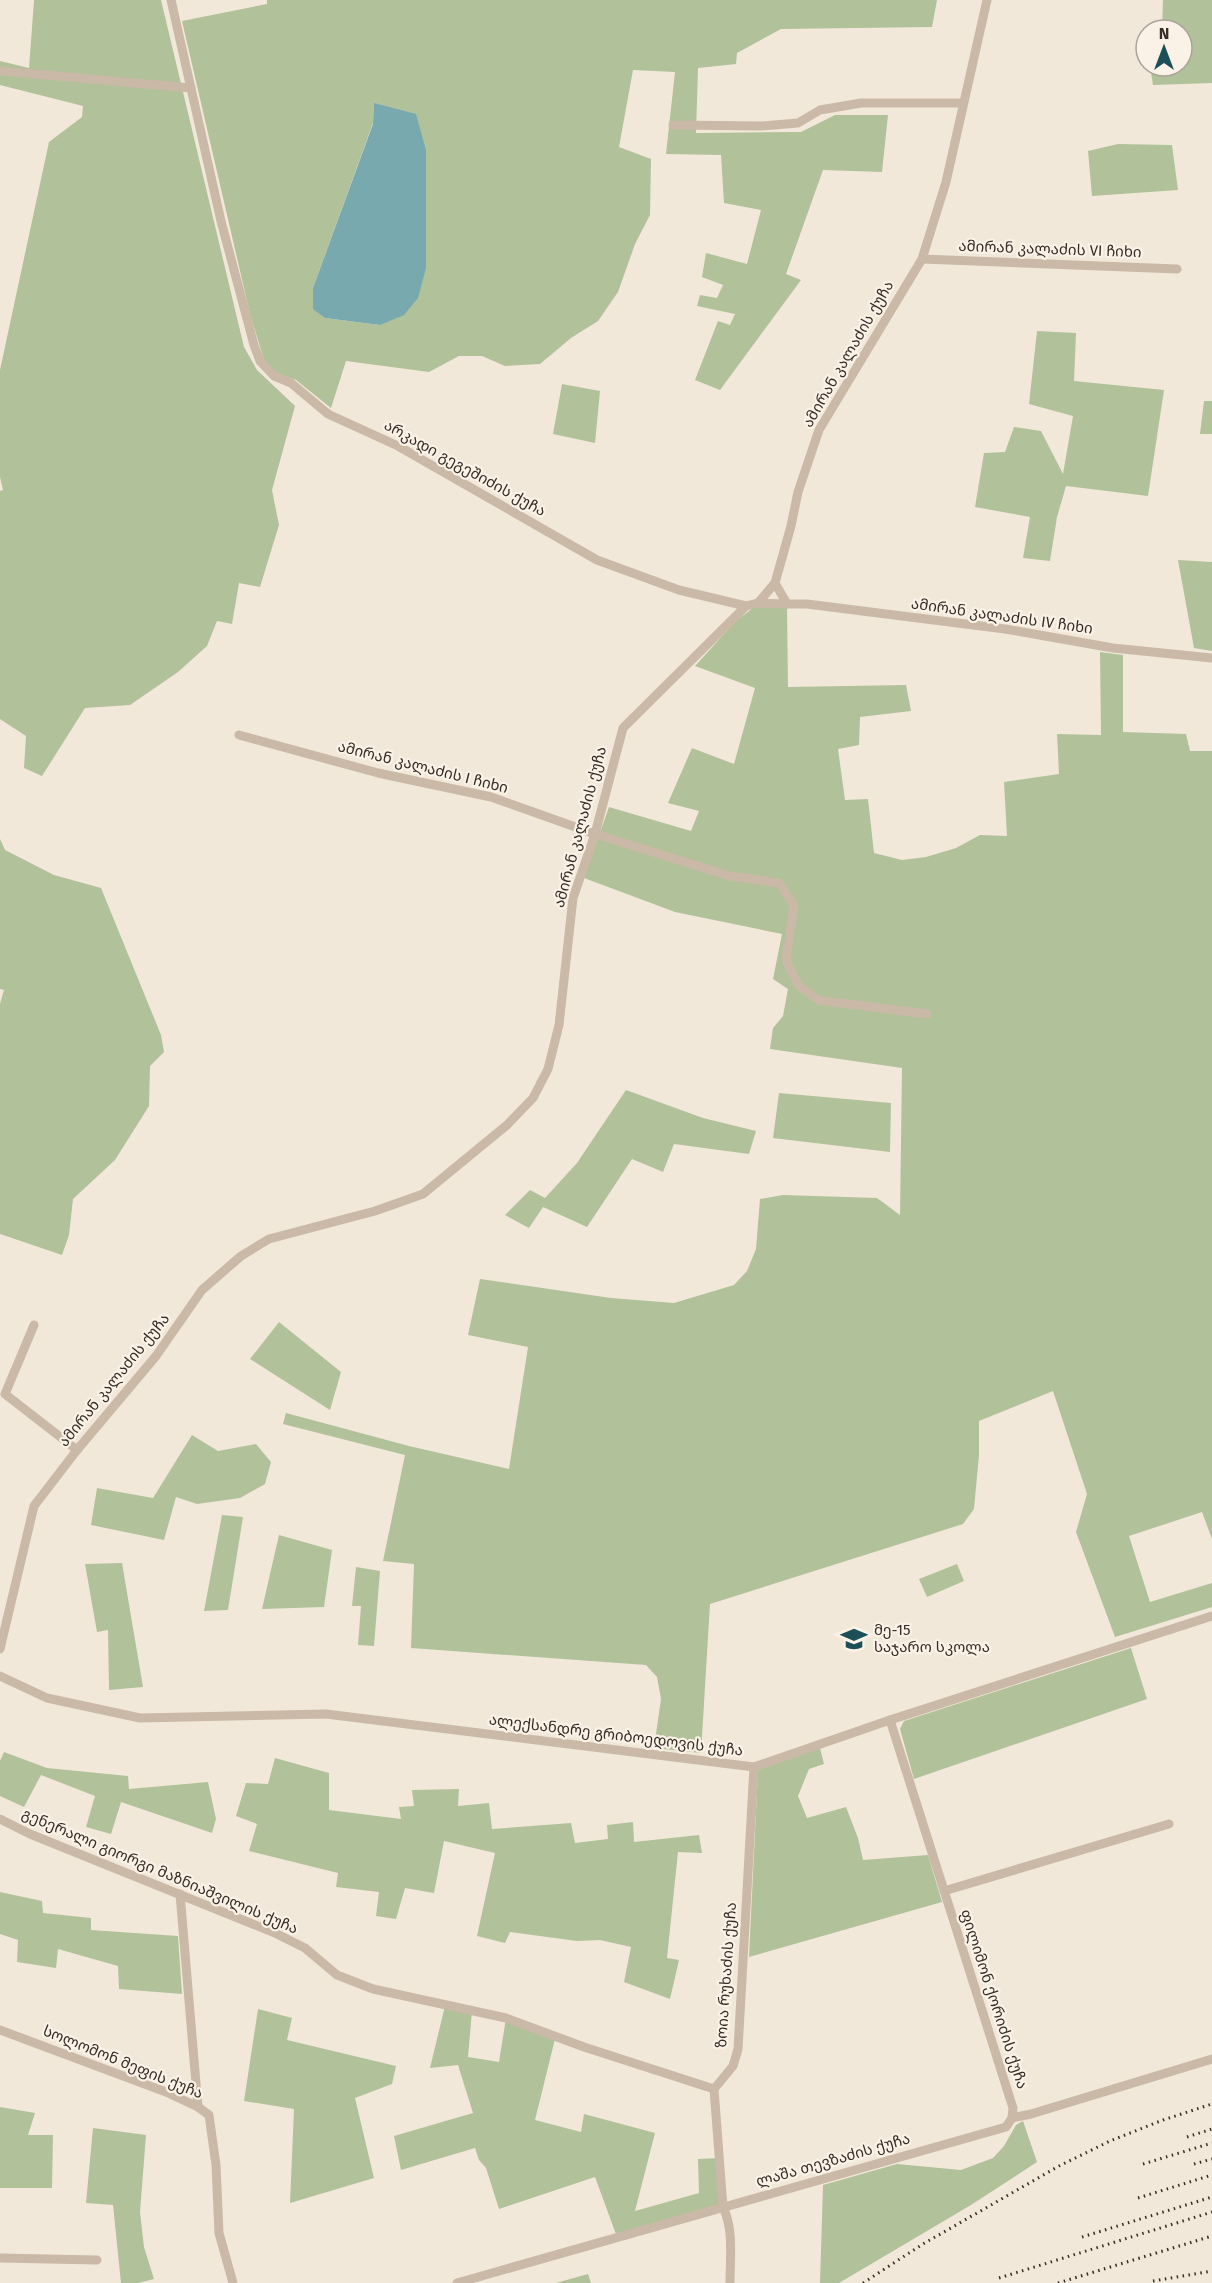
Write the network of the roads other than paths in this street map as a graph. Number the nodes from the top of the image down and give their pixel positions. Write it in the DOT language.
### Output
graph roads {
  1 [pos="171,0"];
  2 [pos="987,0"];
  3 [pos="0,71"];
  4 [pos="191,88"];
  5 [pos="963,103"];
  6 [pos="673,124"];
  7 [pos="922,258"];
  8 [pos="1177,269"];
  9 [pos="775,583"];
  10 [pos="758,603"];
  11 [pos="787,604"];
  12 [pos="746,606"];
  13 [pos="1212,658"];
  14 [pos="239,735"];
  15 [pos="595,834"];
  16 [pos="927,1014"];
  17 [pos="34,1325"];
  18 [pos="77,1450"];
  19 [pos="1212,1616"];
  20 [pos="0,1649"];
  21 [pos="0,1676"];
  22 [pos="890,1720"];
  23 [pos="754,1767"];
  24 [pos="0,1819"];
  25 [pos="1169,1824"];
  26 [pos="944,1891"];
  27 [pos="180,1894"];
  28 [pos="0,2030"];
  29 [pos="1212,2059"];
  30 [pos="714,2089"];
  31 [pos="198,2107"];
  32 [pos="1012,2118"];
  33 [pos="723,2207"];
  34 [pos="0,2258"];
  35 [pos="97,2260"];
  36 [pos="233,2283"];
  37 [pos="457,2283"];
  38 [pos="730,2283"];
  1 -- 4 [label="street, არკადი გეგეშიძის ქუჩა"];
  2 -- 5 [label="street, ამირან კალაძის ქუჩა"];
  3 -- 4 [label="street"];
  4 -- 12 [label="street, არკადი გეგეშიძის ქუჩა"];
  5 -- 6 [label="street"];
  5 -- 7 [label="street, ამირან კალაძის ქუჩა"];
  7 -- 8 [label="street, ამირან კალაძის VI ჩიხი"];
  7 -- 9 [label="street, ამირან კალაძის ქუჩა"];
  9 -- 10 [label="street, ამირან კალაძის ქუჩა"];
  9 -- 11 [label="street"];
  10 -- 11 [label="street, ამირან კალაძის IV ჩიხი"];
  10 -- 12 [label="street"];
  11 -- 13 [label="street, ამირან კალაძის IV ჩიხი"];
  12 -- 15 [label="street, ამირან კალაძის ქუჩა"];
  14 -- 15 [label="street, ამირან კალაძის I ჩიხი"];
  15 -- 16 [label="street, ამირან კალაძის I ჩიხი"];
  15 -- 18 [label="street, ამირან კალაძის ქუჩა"];
  17 -- 18 [label="street"];
  18 -- 20 [label="street, ამირან კალაძის ქუჩა"];
  19 -- 22 [label="street, ალექსანდრე გრიბოედოვის ქუჩა"];
  21 -- 23 [label="street, ალექსანდრე გრიბოედოვის ქუჩა"];
  22 -- 23 [label="street, ალექსანდრე გრიბოედოვის ქუჩა"];
  22 -- 26 [label="street, ფილიმონ ქორიძის ქუჩა"];
  23 -- 30 [label="street, ზოია რუხაძის ქუჩა"];
  24 -- 27 [label="street, გენერალი გიორგი მაზნიაშვილის ქუჩა"];
  25 -- 26 [label="street"];
  26 -- 32 [label="street, ფილიმონ ქორიძის ქუჩა"];
  27 -- 30 [label="street, გენერალი გიორგი მაზნიაშვილის ქუჩა"];
  27 -- 31 [label="street"];
  28 -- 31 [label="street, სოლომონ მეფის ქუჩა"];
  29 -- 32 [label="street, ლაშა თევზაძის ქუჩა"];
  30 -- 33 [label="street"];
  31 -- 36 [label="street, სოლომონ მეფის ქუჩა"];
  32 -- 33 [label="street, ლაშა თევზაძის ქუჩა"];
  33 -- 37 [label="street, ლაშა თევზაძის ქუჩა"];
  33 -- 38 [label="street"];
  34 -- 35 [label="street"];
}
